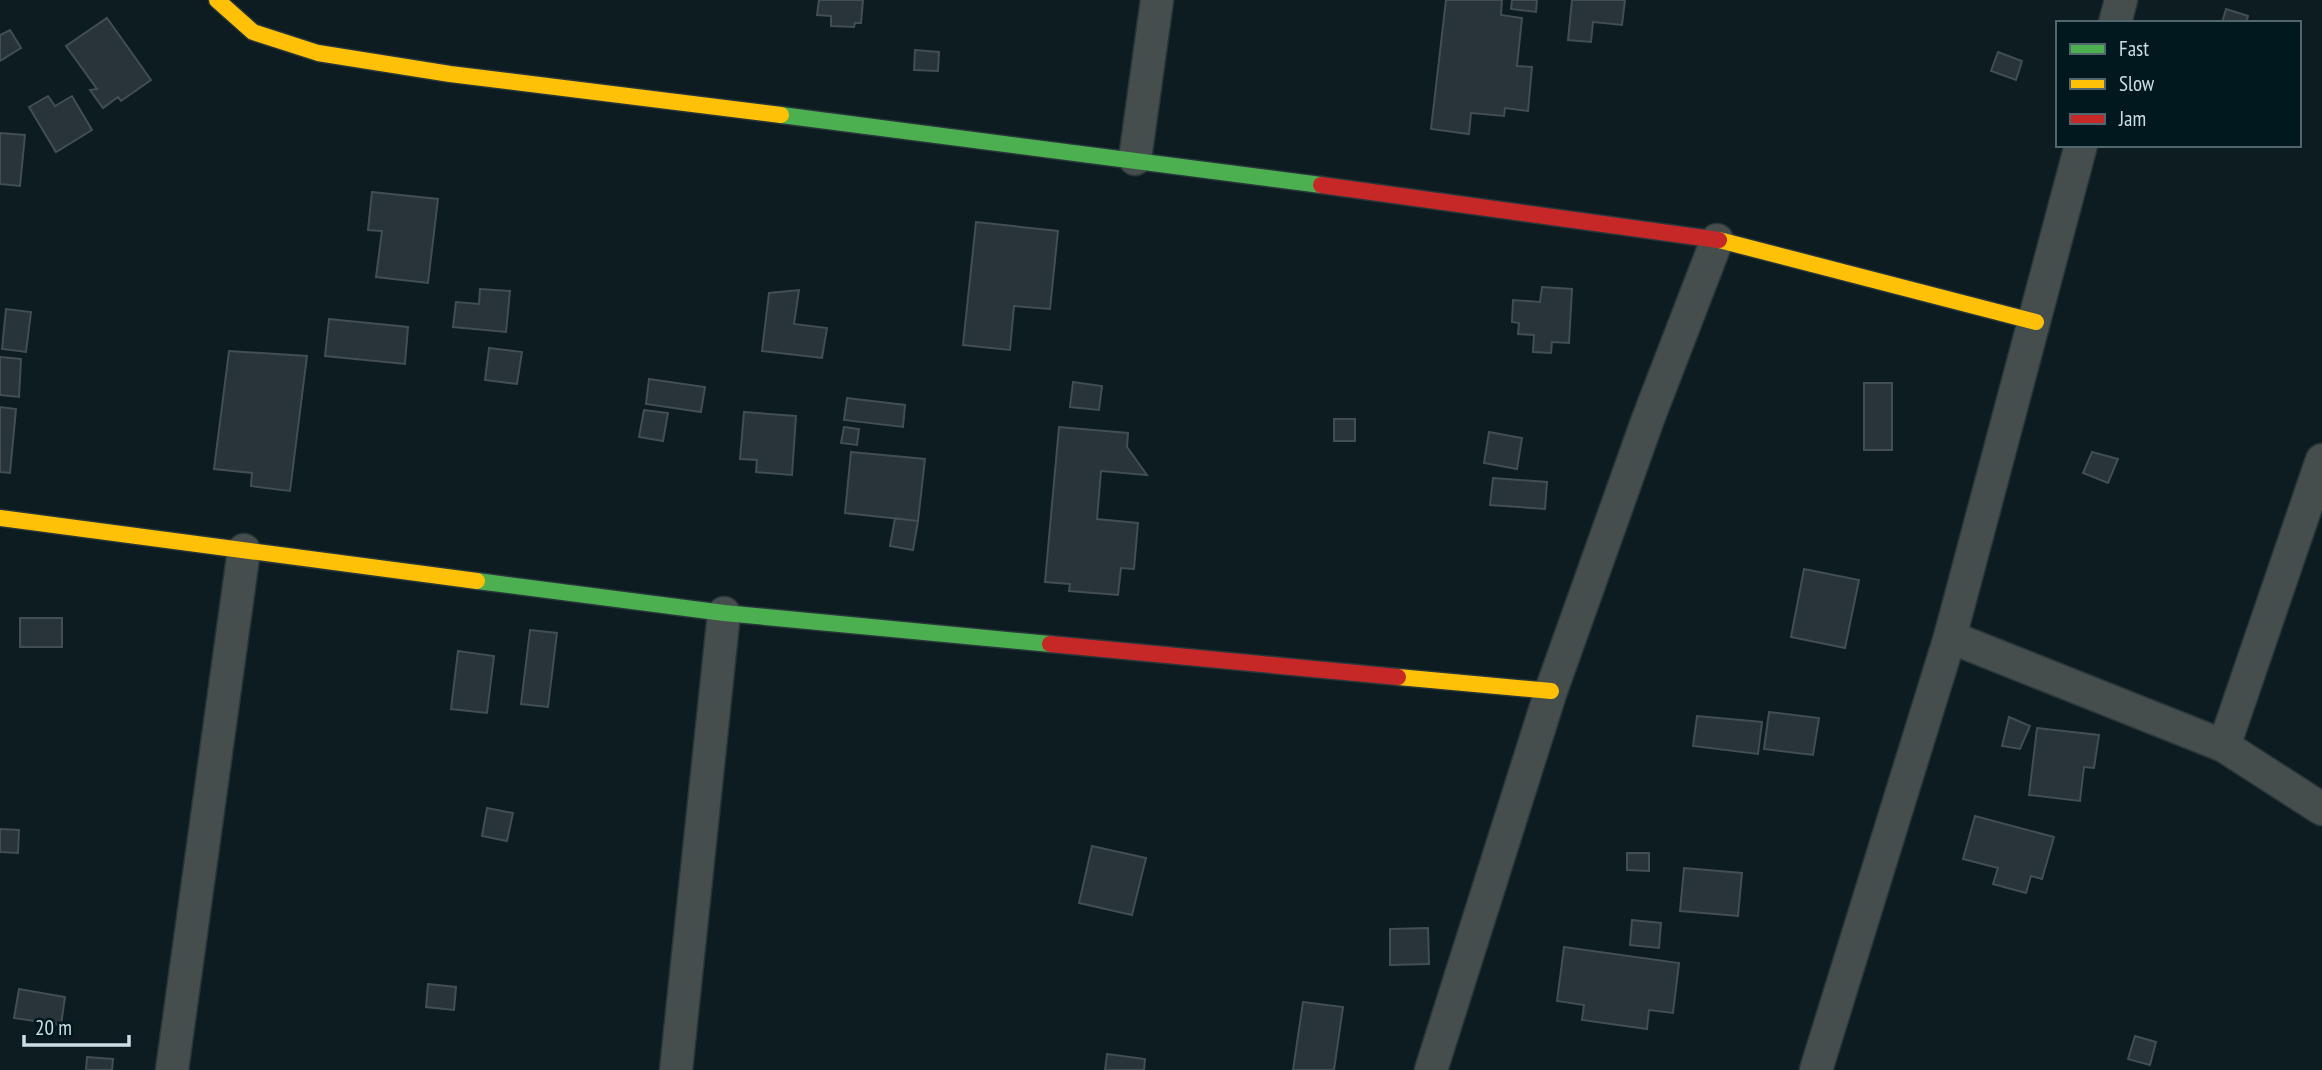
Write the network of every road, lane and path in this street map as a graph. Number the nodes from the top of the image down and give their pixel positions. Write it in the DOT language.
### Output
graph roads {
  1 [pos="217,0"];
  2 [pos="1157,0"];
  3 [pos="2121,0"];
  4 [pos="2116,21"];
  5 [pos="2080,147"];
  6 [pos="1135,159"];
  7 [pos="1717,240"];
  8 [pos="2036,321"];
  9 [pos="2322,460"];
  10 [pos="0,518"];
  11 [pos="244,550"];
  12 [pos="724,613"];
  13 [pos="1950,637"];
  14 [pos="1551,691"];
  15 [pos="2224,746"];
  16 [pos="2322,809"];
  17 [pos="172,1070"];
  18 [pos="676,1070"];
  19 [pos="1431,1070"];
  20 [pos="1816,1070"];
  1 -- 6 [label="street"];
  2 -- 6 [label="street"];
  3 -- 4 [label="street"];
  5 -- 8 [label="street"];
  6 -- 7 [label="street"];
  7 -- 8 [label="street"];
  7 -- 14 [label="street"];
  8 -- 13 [label="street"];
  9 -- 15 [label="street"];
  10 -- 11 [label="street"];
  11 -- 12 [label="street"];
  11 -- 17 [label="street"];
  12 -- 14 [label="street"];
  12 -- 18 [label="street"];
  13 -- 15 [label="street"];
  13 -- 20 [label="street"];
  14 -- 19 [label="street"];
  15 -- 16 [label="street"];
}
